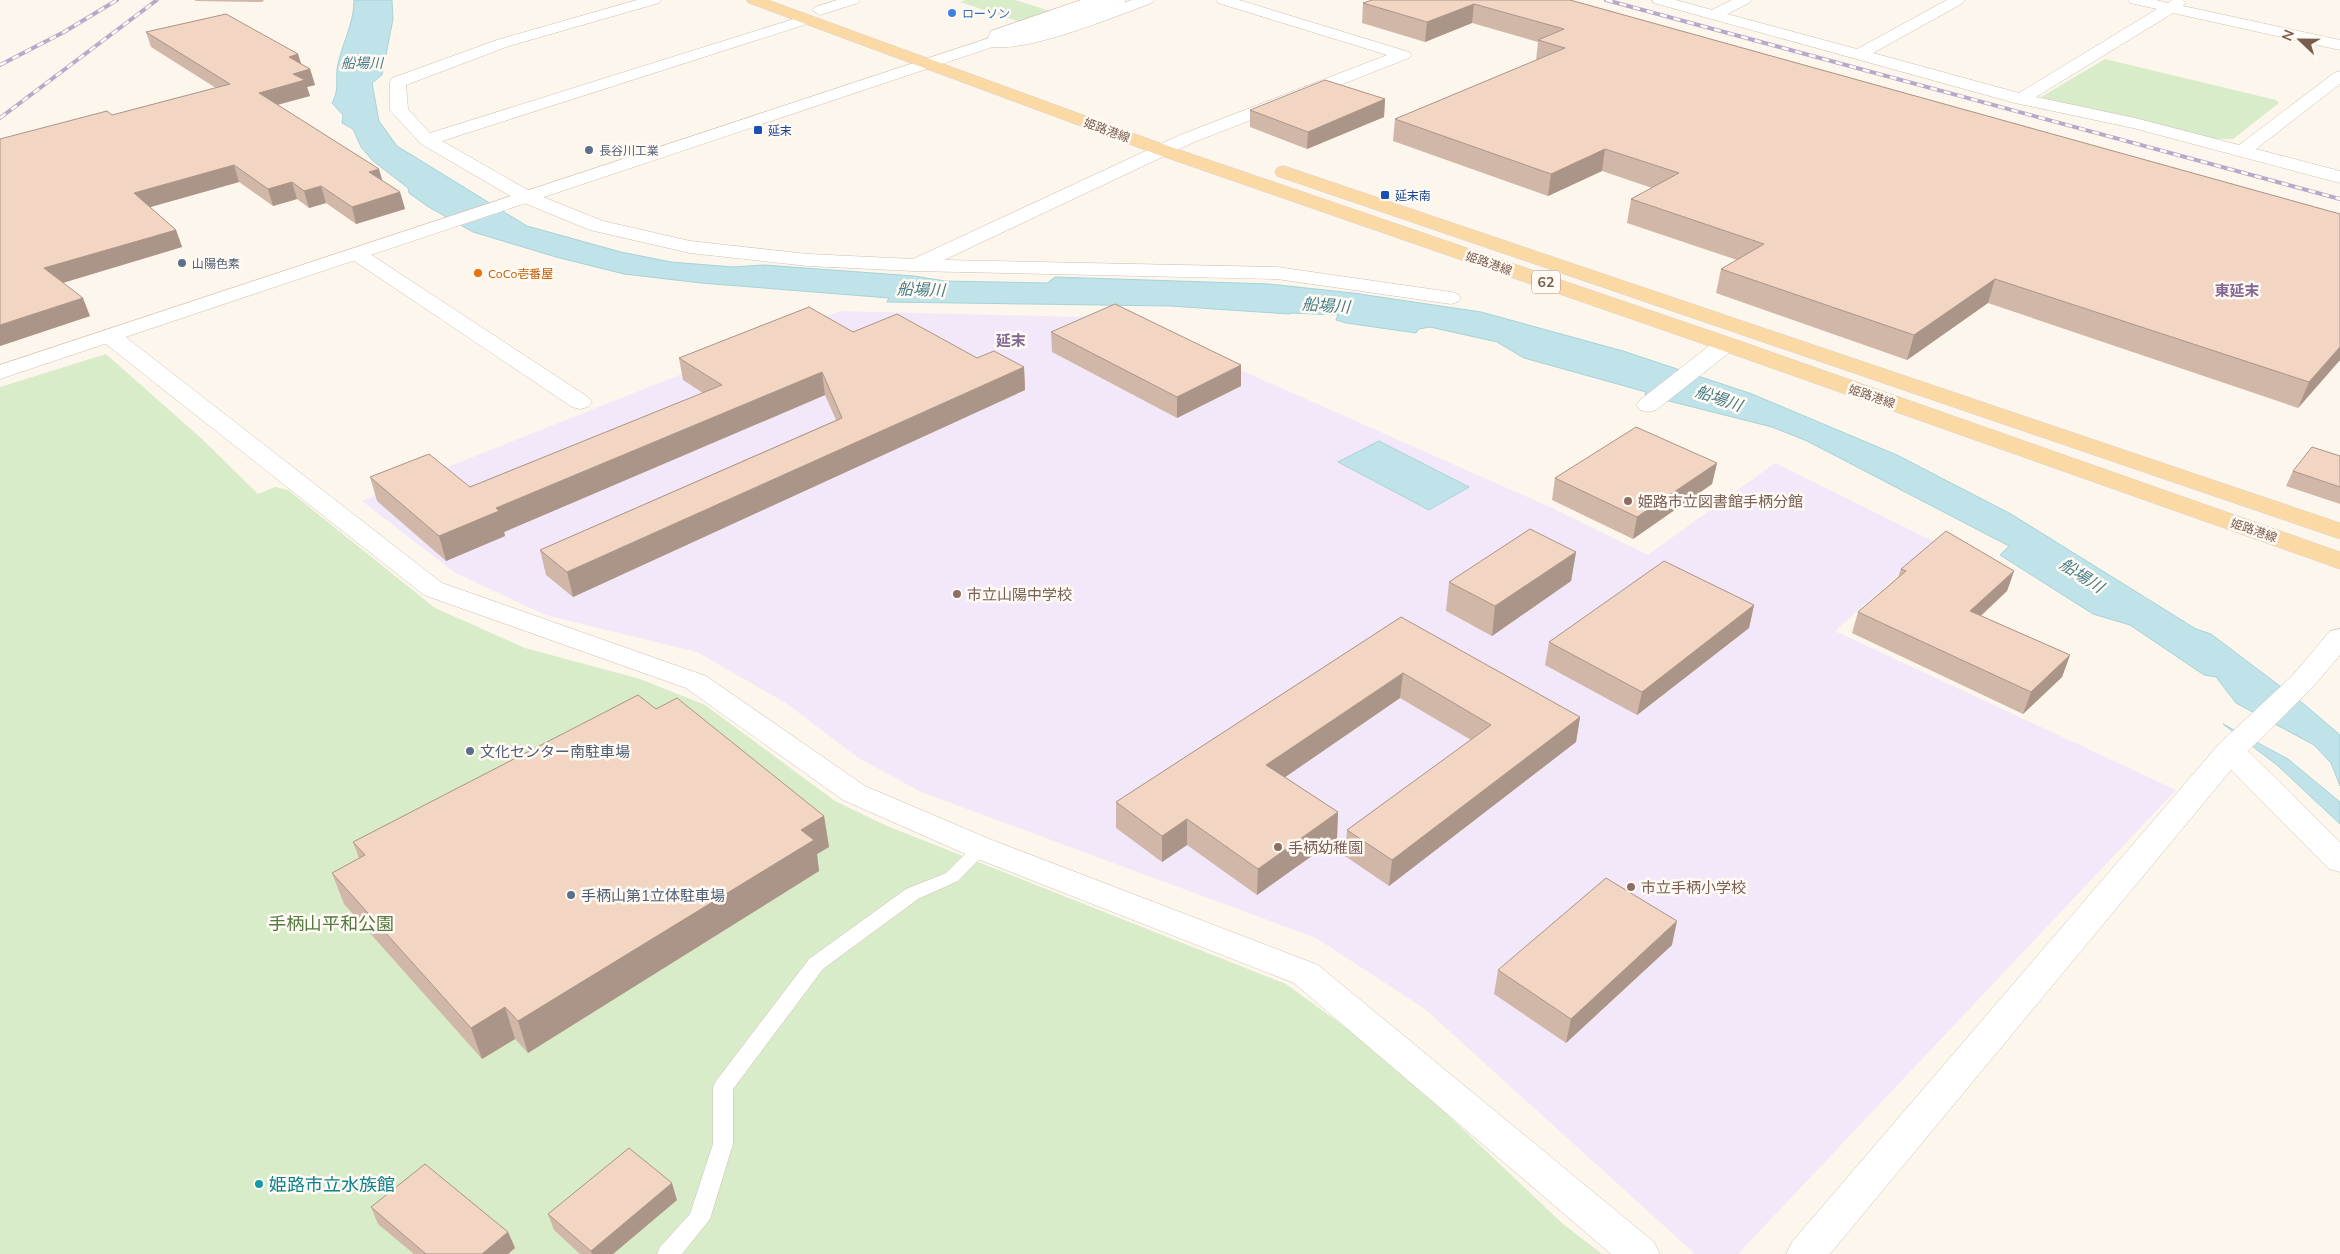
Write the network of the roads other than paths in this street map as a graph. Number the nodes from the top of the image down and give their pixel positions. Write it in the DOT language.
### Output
graph roads {
  1 [pos="654,0"];
  2 [pos="754,0"];
  3 [pos="792,0"];
  4 [pos="853,0"];
  5 [pos="1096,0"];
  6 [pos="1119,0"];
  7 [pos="1147,0"];
  8 [pos="1223,0"];
  9 [pos="1658,0"];
  10 [pos="1744,0"];
  11 [pos="1958,0"];
  12 [pos="2135,0"];
  13 [pos="2177,4"];
  14 [pos="813,15"];
  15 [pos="1713,15"];
  16 [pos="994,43"];
  17 [pos="2340,45"];
  18 [pos="1860,54"];
  19 [pos="950,57"];
  20 [pos="928,64"];
  21 [pos="2340,76"];
  22 [pos="2021,99"];
  23 [pos="1186,139"];
  24 [pos="427,140"];
  25 [pos="1162,150"];
  26 [pos="2243,151"];
  27 [pos="2340,177"];
  28 [pos="526,196"];
  29 [pos="357,254"];
  30 [pos="914,265"];
  31 [pos="1451,298"];
  32 [pos="110,336"];
  33 [pos="1726,344"];
  34 [pos="0,372"];
  35 [pos="580,402"];
  36 [pos="1648,405"];
  37 [pos="2340,531"];
  38 [pos="2340,560"];
  39 [pos="2340,637"];
  40 [pos="2230,750"];
  41 [pos="982,848"];
  42 [pos="2340,861"];
  43 [pos="668,1254"];
  44 [pos="1640,1254"];
  45 [pos="1806,1254"];
  1 -- 24 [label="street"];
  2 -- 14 [label="main road, 姫路港線 / 62"];
  3 -- 14 [label="main road, 姫路港線 / 62"];
  4 -- 14 [label="street"];
  5 -- 16 [label="street"];
  6 -- 16 [label="street"];
  7 -- 16 [label="street"];
  8 -- 23 [label="street"];
  9 -- 15 [label="street"];
  10 -- 15 [label="street"];
  11 -- 18 [label="street"];
  12 -- 13 [label="street"];
  13 -- 17 [label="street"];
  13 -- 22 [label="street"];
  14 -- 19 [label="main road, 姫路港線 / 62"];
  14 -- 20 [label="main road, 姫路港線 / 62"];
  14 -- 24 [label="street"];
  15 -- 18 [label="street"];
  16 -- 19 [label="street"];
  18 -- 22 [label="street"];
  19 -- 20 [label="street"];
  19 -- 23 [label="main road, 姫路港線 / 62"];
  20 -- 25 [label="main road, 姫路港線 / 62"];
  20 -- 28 [label="street"];
  21 -- 26 [label="street"];
  22 -- 26 [label="street"];
  23 -- 25 [label="street"];
  23 -- 37 [label="main road, 姫路港線 / 62"];
  24 -- 28 [label="street"];
  25 -- 30 [label="street"];
  25 -- 33 [label="main road, 姫路港線 / 62"];
  26 -- 27 [label="street"];
  28 -- 29 [label="street"];
  28 -- 30 [label="street"];
  29 -- 32 [label="street"];
  29 -- 35 [label="street"];
  30 -- 31 [label="street"];
  32 -- 34 [label="street"];
  32 -- 41 [label="street"];
  33 -- 36 [label="street"];
  33 -- 38 [label="main road, 姫路港線 / 62"];
  39 -- 40 [label="street"];
  40 -- 42 [label="street"];
  40 -- 45 [label="street"];
  41 -- 43 [label="lane"];
  41 -- 44 [label="street"];
}
